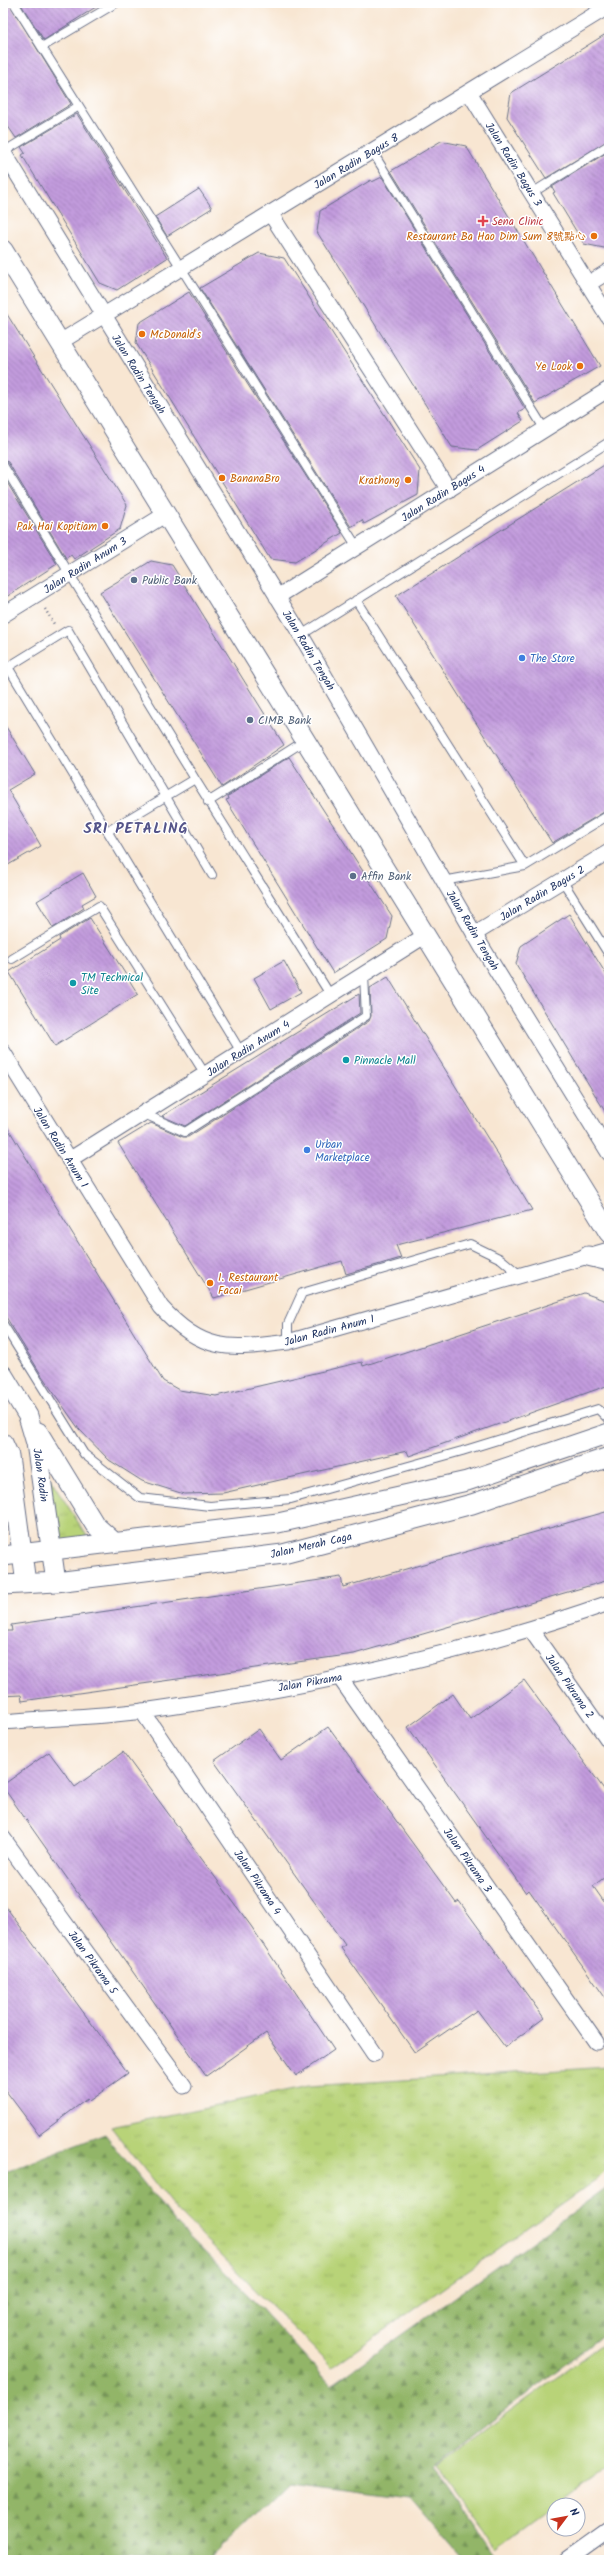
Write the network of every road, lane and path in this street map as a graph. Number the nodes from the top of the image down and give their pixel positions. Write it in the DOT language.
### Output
graph roads {
  1 [pos="14,3"];
  2 [pos="116,3"];
  3 [pos="609,6"];
  4 [pos="42,47"];
  5 [pos="469,92"];
  6 [pos="79,106"];
  7 [pos="609,145"];
  8 [pos="3,151"];
  9 [pos="372,151"];
  10 [pos="532,193"];
  11 [pos="270,213"];
  12 [pos="5,258"];
  13 [pos="182,268"];
  14 [pos="609,271"];
  15 [pos="588,284"];
  16 [pos="103,316"];
  17 [pos="609,318"];
  18 [pos="60,342"];
  19 [pos="609,390"];
  20 [pos="545,430"];
  21 [pos="609,442"];
  22 [pos="3,465"];
  23 [pos="449,490"];
  24 [pos="166,514"];
  25 [pos="357,547"];
  26 [pos="70,574"];
  27 [pos="277,597"];
  28 [pos="356,600"];
  29 [pos="44,608"];
  30 [pos="3,615"];
  31 [pos="54,624"];
  32 [pos="301,635"];
  33 [pos="306,740"];
  34 [pos="194,779"];
  35 [pos="167,797"];
  36 [pos="208,802"];
  37 [pos="609,815"];
  38 [pos="108,831"];
  39 [pos="609,852"];
  40 [pos="525,866"];
  41 [pos="212,875"];
  42 [pos="444,880"];
  43 [pos="562,880"];
  44 [pos="474,934"];
  45 [pos="426,935"];
  46 [pos="609,955"];
  47 [pos="12,959"];
  48 [pos="364,975"];
  49 [pos="331,996"];
  50 [pos="3,1052"];
  51 [pos="241,1052"];
  52 [pos="205,1074"];
  53 [pos="142,1113"];
  54 [pos="609,1153"];
  55 [pos="69,1160"];
  56 [pos="609,1233"];
  57 [pos="609,1250"];
  58 [pos="588,1256"];
  59 [pos="609,1261"];
  60 [pos="520,1275"];
  61 [pos="3,1324"];
  62 [pos="288,1342"];
  63 [pos="3,1375"];
  64 [pos="28,1416"];
  65 [pos="609,1420"];
  66 [pos="609,1433"];
  67 [pos="3,1444"];
  68 [pos="609,1457"];
  69 [pos="114,1542"];
  70 [pos="52,1550"];
  71 [pos="22,1554"];
  72 [pos="3,1556"];
  73 [pos="56,1582"];
  74 [pos="26,1584"];
  75 [pos="3,1585"];
  76 [pos="609,1603"];
  77 [pos="531,1630"];
  78 [pos="340,1678"];
  79 [pos="142,1711"];
  80 [pos="3,1722"];
  81 [pos="609,1741"];
  82 [pos="3,1838"];
  83 [pos="596,2042"];
  84 [pos="374,2054"];
  85 [pos="184,2086"];
  86 [pos="609,2530"];
  87 [pos="575,2557"];
  1 -- 4 [label="lane"];
  2 -- 4 [label="lane"];
  3 -- 5 [label="street, Jalan Radin Bagus 8"];
  4 -- 6 [label="lane"];
  5 -- 9 [label="street, Jalan Radin Bagus 8"];
  5 -- 10 [label="street, Jalan Radin Bagus 3"];
  6 -- 8 [label="lane"];
  6 -- 13 [label="lane"];
  7 -- 10 [label="lane"];
  8 -- 16 [label="street, Jalan Radin Tengah"];
  9 -- 11 [label="street, Jalan Radin Bagus 8"];
  9 -- 20 [label="lane"];
  10 -- 15 [label="street, Jalan Radin Bagus 3"];
  11 -- 13 [label="street, Jalan Radin Bagus 8"];
  11 -- 23 [label="street"];
  12 -- 18 [label="street"];
  13 -- 16 [label="street, Jalan Radin Bagus 8"];
  13 -- 25 [label="lane"];
  14 -- 15 [label="street"];
  15 -- 17 [label="street, Jalan Radin Bagus 3"];
  16 -- 18 [label="street, Jalan Radin Bagus 8"];
  16 -- 27 [label="street, Jalan Radin Tengah"];
  18 -- 24 [label="street"];
  19 -- 20 [label="street, Jalan Radin Bagus 4"];
  20 -- 23 [label="street, Jalan Radin Bagus 4"];
  21 -- 28 [label="lane"];
  22 -- 26 [label="lane"];
  23 -- 25 [label="street, Jalan Radin Bagus 4"];
  24 -- 26 [label="street, Jalan Radin Anum 3"];
  24 -- 33 [label="street"];
  25 -- 27 [label="street, Jalan Radin Bagus 4"];
  26 -- 30 [label="street, Jalan Radin Anum 3"];
  26 -- 34 [label="lane"];
  27 -- 32 [label="street, Jalan Radin Tengah"];
  28 -- 32 [label="lane"];
  28 -- 40 [label="lane"];
  29 -- 31 [label="path"];
  32 -- 42 [label="street, Jalan Radin Tengah"];
  33 -- 36 [label="lane"];
  33 -- 45 [label="street"];
  34 -- 35 [label="lane"];
  34 -- 36 [label="lane"];
  35 -- 38 [label="lane"];
  35 -- 38 [label="lane"];
  35 -- 41 [label="lane"];
  36 -- 49 [label="lane"];
  37 -- 40 [label="lane"];
  38 -- 51 [label="lane"];
  39 -- 43 [label="street, Jalan Radin Bagus 2"];
  40 -- 42 [label="lane"];
  42 -- 44 [label="street, Jalan Radin Tengah"];
  43 -- 44 [label="street, Jalan Radin Bagus 2"];
  43 -- 46 [label="lane"];
  44 -- 54 [label="street, Jalan Radin Tengah"];
  45 -- 48 [label="street, Jalan Radin Anum 4"];
  45 -- 56 [label="street"];
  47 -- 52 [label="lane"];
  48 -- 49 [label="street, Jalan Radin Anum 4"];
  48 -- 53 [label="lane"];
  49 -- 51 [label="street, Jalan Radin Anum 4"];
  50 -- 55 [label="street, Jalan Radin Anum 1"];
  51 -- 52 [label="street, Jalan Radin Anum 4"];
  52 -- 53 [label="street, Jalan Radin Anum 4"];
  53 -- 55 [label="street, Jalan Radin Anum 4"];
  55 -- 62 [label="street, Jalan Radin Anum 1"];
  57 -- 58 [label="street, Jalan Radin Anum 1"];
  58 -- 59 [label="street"];
  58 -- 60 [label="street, Jalan Radin Anum 1"];
  60 -- 62 [label="street, Jalan Radin Anum 1"];
  60 -- 62 [label="lane"];
  61 -- 65 [label="lane"];
  63 -- 64 [label="street, Jalan Radin"];
  64 -- 69 [label="street"];
  64 -- 70 [label="street, Jalan Radin"];
  66 -- 69 [label="street"];
  67 -- 71 [label="street"];
  68 -- 73 [label="street, Jalan Merah Caga"];
  69 -- 70 [label="street"];
  70 -- 71 [label="street"];
  70 -- 73 [label="street, Jalan Radin"];
  71 -- 72 [label="street"];
  71 -- 74 [label="street"];
  73 -- 74 [label="street, Jalan Merah Caga"];
  74 -- 75 [label="street, Jalan Merah Caga"];
  76 -- 77 [label="street, Jalan Pikrama"];
  77 -- 78 [label="street, Jalan Pikrama"];
  77 -- 81 [label="street, Jalan Pikrama 2"];
  78 -- 79 [label="street, Jalan Pikrama"];
  78 -- 83 [label="street, Jalan Pikrama 3"];
  79 -- 80 [label="street, Jalan Pikrama"];
  79 -- 84 [label="street, Jalan Pikrama 4"];
  82 -- 85 [label="street, Jalan Pikrama 5"];
  86 -- 87 [label="street"];
}
